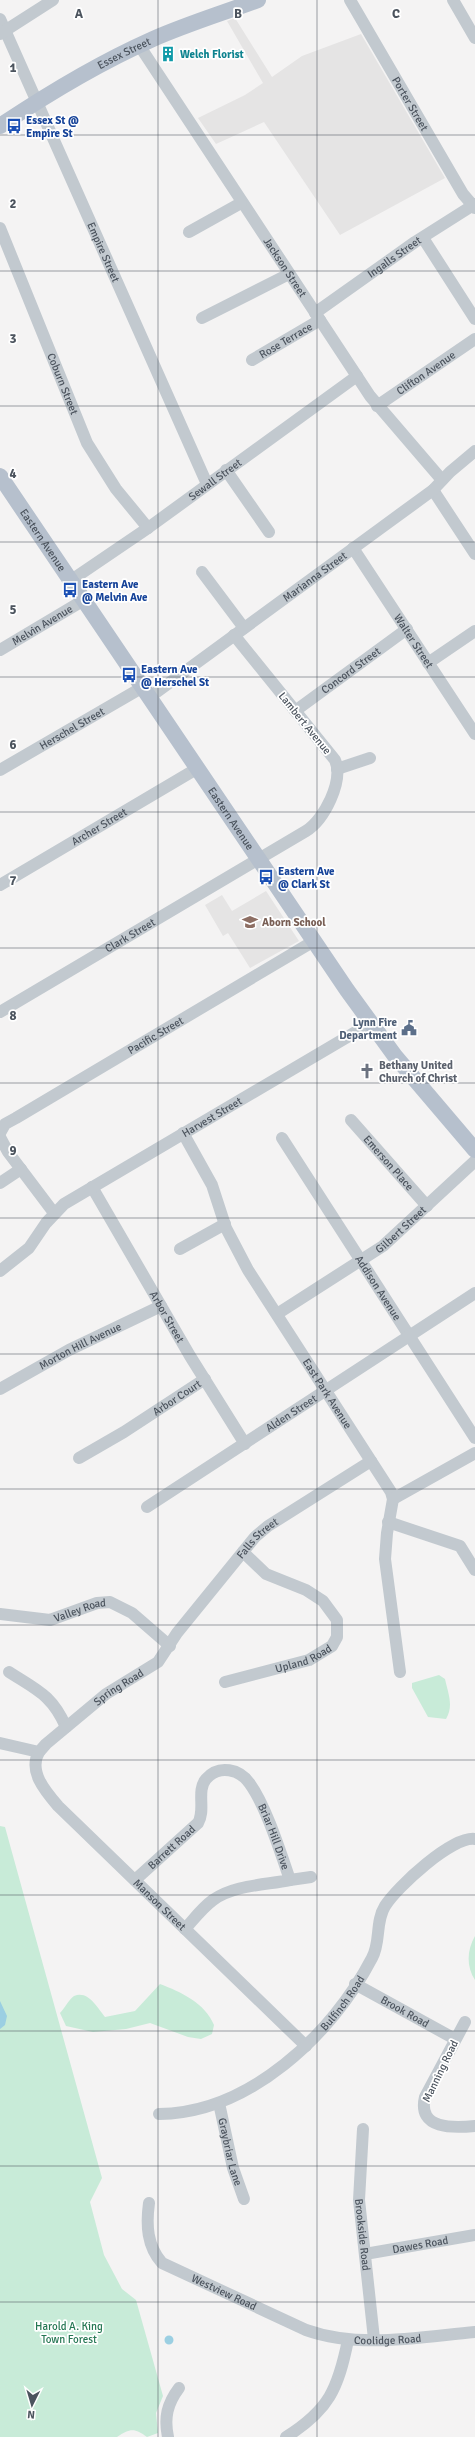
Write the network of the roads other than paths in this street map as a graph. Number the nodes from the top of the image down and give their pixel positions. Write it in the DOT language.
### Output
graph roads {
  1 [pos="52,0"];
  2 [pos="258,0"];
  3 [pos="350,0"];
  4 [pos="453,0"];
  5 [pos="0,20"];
  6 [pos="3,32"];
  7 [pos="475,38"];
  8 [pos="139,45"];
  9 [pos="38,101"];
  10 [pos="0,126"];
  11 [pos="241,202"];
  12 [pos="474,206"];
  13 [pos="0,228"];
  14 [pos="189,232"];
  15 [pos="423,238"];
  16 [pos="3,245"];
  17 [pos="289,274"];
  18 [pos="318,316"];
  19 [pos="202,318"];
  20 [pos="475,319"];
  21 [pos="475,339"];
  22 [pos="252,360"];
  23 [pos="357,376"];
  24 [pos="377,406"];
  25 [pos="473,455"];
  26 [pos="226,470"];
  27 [pos="0,476"];
  28 [pos="442,480"];
  29 [pos="207,484"];
  30 [pos="434,490"];
  31 [pos="148,528"];
  32 [pos="269,532"];
  33 [pos="353,548"];
  34 [pos="475,554"];
  35 [pos="202,572"];
  36 [pos="70,581"];
  37 [pos="84,600"];
  38 [pos="407,629"];
  39 [pos="475,630"];
  40 [pos="239,632"];
  41 [pos="2,645"];
  42 [pos="428,663"];
  43 [pos="147,692"];
  44 [pos="295,711"];
  45 [pos="475,734"];
  46 [pos="370,758"];
  47 [pos="198,768"];
  48 [pos="337,769"];
  49 [pos="0,770"];
  50 [pos="259,858"];
  51 [pos="0,885"];
  52 [pos="314,941"];
  53 [pos="0,1012"];
  54 [pos="371,1023"];
  55 [pos="351,1120"];
  56 [pos="0,1133"];
  57 [pos="183,1133"];
  58 [pos="0,1137"];
  59 [pos="282,1138"];
  60 [pos="475,1150"];
  61 [pos="475,1161"];
  62 [pos="21,1169"];
  63 [pos="0,1183"];
  64 [pos="92,1187"];
  65 [pos="427,1206"];
  66 [pos="54,1213"];
  67 [pos="225,1224"];
  68 [pos="180,1250"];
  69 [pos="360,1261"];
  70 [pos="0,1270"];
  71 [pos="475,1293"];
  72 [pos="161,1306"];
  73 [pos="277,1314"];
  74 [pos="409,1334"];
  75 [pos="205,1379"];
  76 [pos="0,1389"];
  77 [pos="327,1391"];
  78 [pos="475,1438"];
  79 [pos="245,1444"];
  80 [pos="475,1453"];
  81 [pos="79,1458"];
  82 [pos="371,1461"];
  83 [pos="393,1499"];
  84 [pos="147,1507"];
  85 [pos="388,1522"];
  86 [pos="243,1552"];
  87 [pos="475,1570"];
  88 [pos="0,1614"];
  89 [pos="170,1646"];
  90 [pos="9,1672"];
  91 [pos="400,1672"];
  92 [pos="225,1682"];
  93 [pos="66,1727"];
  94 [pos="0,1743"];
  95 [pos="40,1752"];
  96 [pos="202,1787"];
  97 [pos="475,1840"];
  98 [pos="311,1877"];
  99 [pos="135,1880"];
  100 [pos="290,1880"];
  101 [pos="185,1929"];
  102 [pos="355,1984"];
  103 [pos="464,2022"];
  104 [pos="455,2039"];
  105 [pos="306,2046"];
  106 [pos="219,2103"];
  107 [pos="159,2114"];
  108 [pos="475,2126"];
  109 [pos="363,2129"];
  110 [pos="244,2199"];
  111 [pos="149,2203"];
  112 [pos="475,2235"];
  113 [pos="365,2254"];
  114 [pos="475,2332"];
  115 [pos="374,2339"];
  116 [pos="348,2340"];
  117 [pos="179,2388"];
  118 [pos="168,2437"];
  119 [pos="286,2437"];
  1 -- 6 [label="street"];
  2 -- 8 [label="main road, Essex Street"];
  3 -- 12 [label="street, Porter Street"];
  4 -- 7 [label="street"];
  5 -- 6 [label="street, Empire Street"];
  6 -- 9 [label="street, Empire Street"];
  8 -- 9 [label="main road, Essex Street"];
  8 -- 11 [label="street, Jackson Street"];
  9 -- 10 [label="main road, Essex Street"];
  9 -- 29 [label="street, Empire Street"];
  11 -- 14 [label="street"];
  11 -- 17 [label="street, Jackson Street"];
  12 -- 15 [label="street, Ingalls Street"];
  13 -- 16 [label="street, Coburn Street"];
  15 -- 18 [label="street, Ingalls Street"];
  15 -- 20 [label="street"];
  16 -- 31 [label="street, Coburn Street"];
  17 -- 18 [label="street, Jackson Street"];
  17 -- 19 [label="street"];
  18 -- 22 [label="street, Rose Terrace"];
  18 -- 23 [label="street, Jackson Street"];
  21 -- 24 [label="street, Clifton Avenue"];
  23 -- 24 [label="street, Jackson Street"];
  23 -- 26 [label="street, Sewall Street"];
  24 -- 28 [label="street, Jackson Street"];
  25 -- 28 [label="street, Marianna Street"];
  26 -- 29 [label="street, Sewall Street"];
  26 -- 32 [label="street"];
  27 -- 36 [label="main road, Eastern Avenue"];
  28 -- 30 [label="street, Marianna Street"];
  29 -- 31 [label="street, Sewall Street"];
  30 -- 33 [label="street, Marianna Street"];
  30 -- 34 [label="street"];
  31 -- 36 [label="street, Sewall Street"];
  33 -- 38 [label="street, Walter Street"];
  33 -- 40 [label="street, Marianna Street"];
  35 -- 40 [label="street, Lambert Avenue"];
  36 -- 37 [label="main road, Eastern Avenue"];
  37 -- 41 [label="street, Melvin Avenue"];
  37 -- 43 [label="main road, Eastern Avenue"];
  38 -- 42 [label="street, Walter Street"];
  38 -- 44 [label="street, Concord Street"];
  39 -- 42 [label="street"];
  40 -- 43 [label="street, Marianna Street"];
  40 -- 44 [label="street, Lambert Avenue"];
  42 -- 45 [label="street, Walter Street"];
  43 -- 47 [label="main road, Eastern Avenue"];
  43 -- 49 [label="street, Herschel Street"];
  44 -- 48 [label="street, Lambert Avenue"];
  46 -- 48 [label="street"];
  47 -- 50 [label="main road, Eastern Avenue"];
  47 -- 51 [label="street, Archer Street"];
  48 -- 50 [label="street"];
  50 -- 52 [label="main road, Eastern Avenue"];
  50 -- 53 [label="street, Clark Street"];
  52 -- 54 [label="main road, Eastern Avenue"];
  52 -- 56 [label="street, Pacific Street"];
  54 -- 57 [label="street, Harvest Street"];
  54 -- 60 [label="main road, Eastern Avenue"];
  55 -- 65 [label="street, Emerson Place"];
  57 -- 64 [label="street, Harvest Street"];
  57 -- 67 [label="street, East Park Avenue"];
  58 -- 62 [label="street"];
  59 -- 69 [label="street, Addison Avenue"];
  61 -- 65 [label="street, Gilbert Street"];
  62 -- 63 [label="street"];
  62 -- 66 [label="street"];
  64 -- 66 [label="street, Harvest Street"];
  64 -- 72 [label="street, Arbor Street"];
  65 -- 69 [label="street, Gilbert Street"];
  66 -- 70 [label="street, Harvest Street"];
  67 -- 68 [label="street"];
  67 -- 73 [label="street, East Park Avenue"];
  69 -- 73 [label="street, Gilbert Street"];
  69 -- 74 [label="street, Addison Avenue"];
  71 -- 74 [label="street, Alden Street"];
  72 -- 75 [label="street, Arbor Street"];
  72 -- 76 [label="street, Morton Hill Avenue"];
  73 -- 77 [label="street, East Park Avenue"];
  74 -- 77 [label="street, Alden Street"];
  74 -- 78 [label="street, Addison Avenue"];
  75 -- 79 [label="street, Arbor Street"];
  75 -- 81 [label="street, Arbor Court"];
  77 -- 79 [label="street, Alden Street"];
  77 -- 82 [label="street, East Park Avenue"];
  79 -- 84 [label="street, Alden Street"];
  80 -- 83 [label="street"];
  82 -- 83 [label="street, East Park Avenue"];
  82 -- 86 [label="street, Falls Street"];
  83 -- 85 [label="street"];
  85 -- 87 [label="street"];
  85 -- 91 [label="street"];
  86 -- 89 [label="street, Falls Street"];
  86 -- 92 [label="street, Upland Road"];
  88 -- 89 [label="street, Valley Road"];
  89 -- 93 [label="street, Spring Road"];
  90 -- 93 [label="street"];
  93 -- 95 [label="street, Spring Road"];
  94 -- 95 [label="street"];
  95 -- 99 [label="street, Manson Street"];
  96 -- 99 [label="street, Barrett Road"];
  96 -- 100 [label="street, Briar Hill Drive"];
  97 -- 102 [label="street, Bulfinch Road"];
  98 -- 100 [label="street"];
  99 -- 101 [label="street, Manson Street"];
  100 -- 101 [label="street, Briar Hill Drive"];
  101 -- 105 [label="street, Manson Street"];
  102 -- 104 [label="street, Brook Road"];
  102 -- 105 [label="street, Bulfinch Road"];
  103 -- 104 [label="street, Manning Road"];
  104 -- 108 [label="street, Manning Road"];
  105 -- 106 [label="street, Bulfinch Road"];
  106 -- 107 [label="street, Bulfinch Road"];
  106 -- 110 [label="street, Graybriar Lane"];
  109 -- 113 [label="street, Brookside Road"];
  111 -- 116 [label="street, Westview Road"];
  112 -- 113 [label="street, Dawes Road"];
  113 -- 115 [label="street, Brookside Road"];
  114 -- 115 [label="street, Coolidge Road"];
  115 -- 116 [label="street, Coolidge Road"];
  116 -- 119 [label="street, Coolidge Road"];
  117 -- 118 [label="street"];
}
